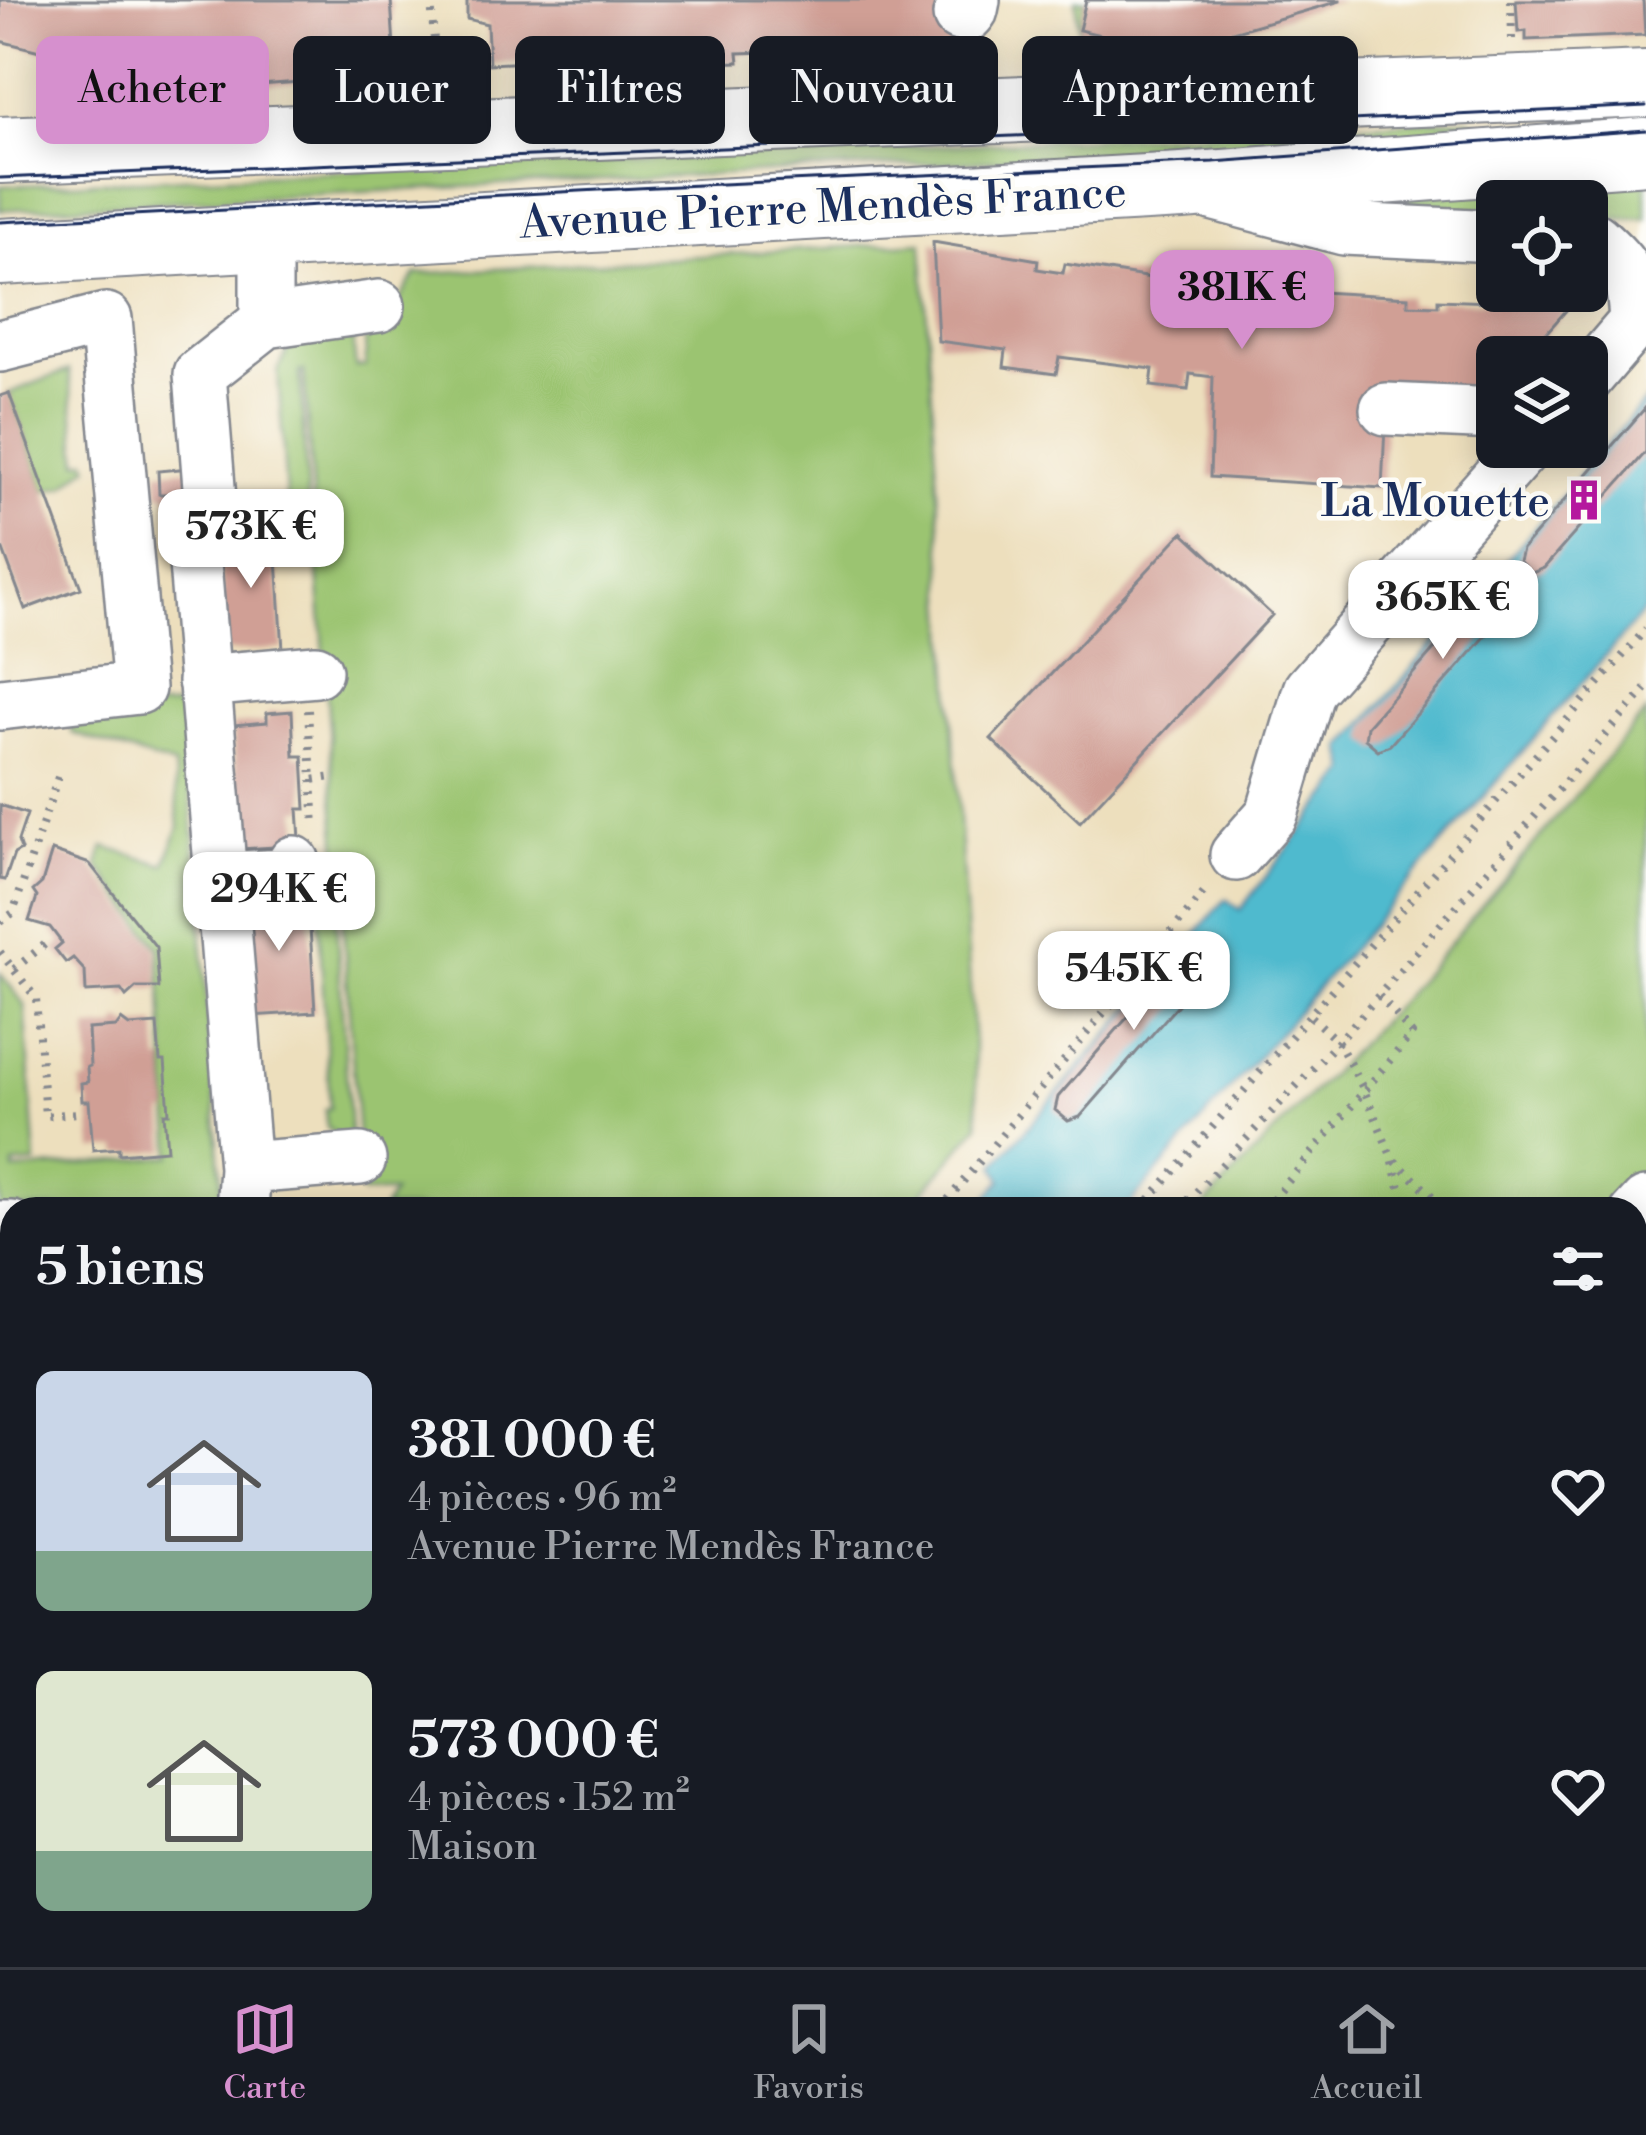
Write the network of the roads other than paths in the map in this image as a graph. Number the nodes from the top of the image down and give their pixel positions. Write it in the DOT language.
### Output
graph roads {
  1 [pos="1646,84"];
  2 [pos="0,150"];
  3 [pos="1646,151"];
  4 [pos="1182,186"];
  5 [pos="1476,235"];
  6 [pos="1608,240"];
  7 [pos="1646,242"];
  8 [pos="266,250"];
  9 [pos="0,252"];
  10 [pos="1608,252"];
  11 [pos="380,306"];
  12 [pos="1641,316"];
  13 [pos="266,322"];
  14 [pos="0,346"];
  15 [pos="1608,354"];
  16 [pos="1386,409"];
  17 [pos="1476,412"];
  18 [pos="1507,468"];
  19 [pos="204,681"];
  20 [pos="305,689"];
  21 [pos="0,704"];
  22 [pos="1236,855"];
  23 [pos="295,862"];
  24 [pos="221,878"];
  25 [pos="360,1159"];
  26 [pos="244,1188"];
  1 -- 2 [label="main road, Avenue Pierre Mendès France"];
  3 -- 4 [label="main road, Avenue Pierre Mendès France"];
  4 -- 5 [label="street"];
  4 -- 9 [label="main road, Avenue Pierre Mendès France"];
  6 -- 7 [label="street"];
  8 -- 13 [label="street"];
  10 -- 12 [label="street"];
  11 -- 13 [label="street"];
  12 -- 15 [label="street"];
  13 -- 19 [label="street"];
  14 -- 21 [label="street"];
  16 -- 17 [label="street"];
  18 -- 22 [label="street"];
  19 -- 20 [label="street"];
  19 -- 24 [label="street"];
  23 -- 24 [label="street"];
  24 -- 26 [label="street"];
  25 -- 26 [label="street"];
}
